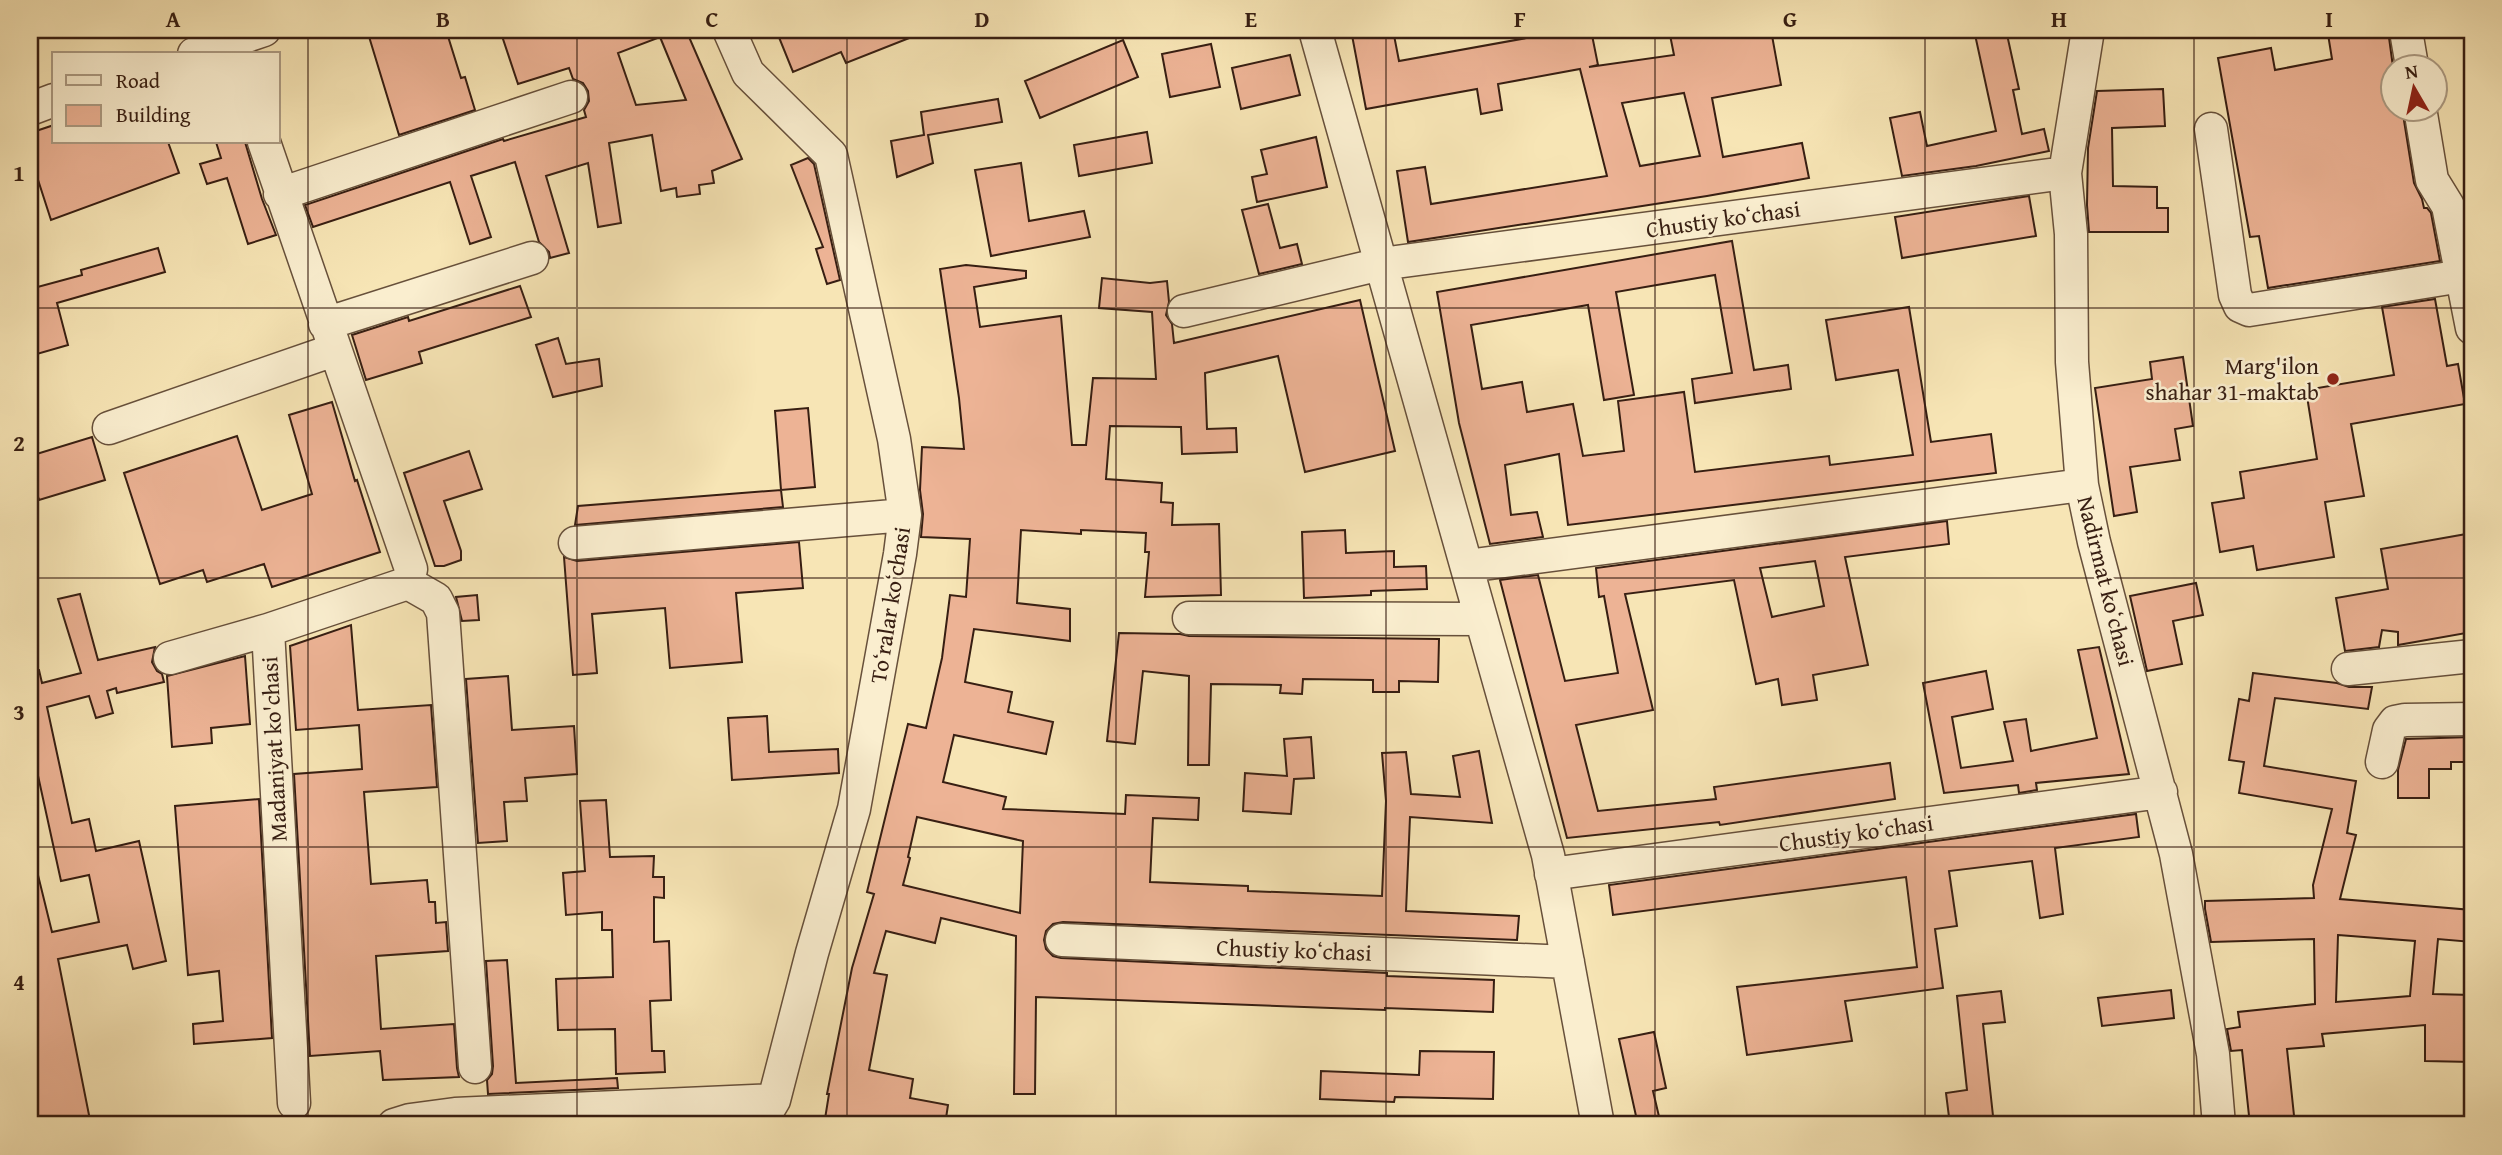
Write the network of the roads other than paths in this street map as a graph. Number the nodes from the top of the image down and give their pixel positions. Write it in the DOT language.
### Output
graph roads {
  1 [pos="264,30"];
  2 [pos="729,30"];
  3 [pos="1315,30"];
  4 [pos="2088,30"];
  5 [pos="2406,31"];
  6 [pos="234,48"];
  7 [pos="207,52"];
  8 [pos="2410,52"];
  9 [pos="571,97"];
  10 [pos="52,101"];
  11 [pos="30,108"];
  12 [pos="2422,122"];
  13 [pos="2211,130"];
  14 [pos="265,144"];
  15 [pos="2065,173"];
  16 [pos="280,194"];
  17 [pos="532,257"];
  18 [pos="1381,264"];
  19 [pos="2462,276"];
  20 [pos="1184,311"];
  21 [pos="2472,324"];
  22 [pos="330,337"];
  23 [pos="109,428"];
  24 [pos="2082,485"];
  25 [pos="905,515"];
  26 [pos="575,543"];
  27 [pos="1466,566"];
  28 [pos="408,583"];
  29 [pos="1189,618"];
  30 [pos="1481,619"];
  31 [pos="268,630"];
  32 [pos="2472,656"];
  33 [pos="170,658"];
  34 [pos="2348,669"];
  35 [pos="2472,719"];
  36 [pos="2382,762"];
  37 [pos="2161,792"];
  38 [pos="1552,874"];
  39 [pos="1062,940"];
  40 [pos="1568,961"];
  41 [pos="475,1067"];
  42 [pos="294,1103"];
  43 [pos="766,1112"];
  44 [pos="394,1125"];
  45 [pos="1598,1125"];
  46 [pos="2219,1125"];
  1 -- 6 [label="street"];
  2 -- 25 [label="street, Toʻralar koʻchasi"];
  3 -- 18 [label="street"];
  4 -- 15 [label="street, Nadirmat koʻchasi"];
  5 -- 8 [label="street"];
  6 -- 7 [label="street"];
  9 -- 16 [label="street"];
  10 -- 11 [label="street"];
  12 -- 19 [label="street"];
  13 -- 19 [label="street"];
  14 -- 16 [label="street"];
  15 -- 18 [label="street, Chustiy koʻchasi"];
  15 -- 24 [label="street, Nadirmat koʻchasi"];
  16 -- 22 [label="street"];
  17 -- 22 [label="street"];
  18 -- 20 [label="street, Chustiy koʻchasi"];
  18 -- 27 [label="street"];
  19 -- 21 [label="street"];
  22 -- 23 [label="street"];
  22 -- 28 [label="street"];
  24 -- 27 [label="street"];
  24 -- 37 [label="street, Nadirmat koʻchasi"];
  25 -- 26 [label="street"];
  25 -- 43 [label="street, Toʻralar koʻchasi"];
  27 -- 30 [label="street"];
  28 -- 31 [label="street, Madaniyat ko'chasi"];
  28 -- 41 [label="street"];
  29 -- 30 [label="street"];
  30 -- 38 [label="street"];
  31 -- 33 [label="street"];
  31 -- 42 [label="street, Madaniyat ko'chasi"];
  32 -- 34 [label="street"];
  35 -- 36 [label="street"];
  37 -- 38 [label="street, Chustiy koʻchasi"];
  37 -- 46 [label="street, Nadirmat koʻchasi"];
  38 -- 40 [label="street"];
  39 -- 40 [label="street, Chustiy koʻchasi"];
  40 -- 45 [label="street"];
  43 -- 44 [label="street"];
}
